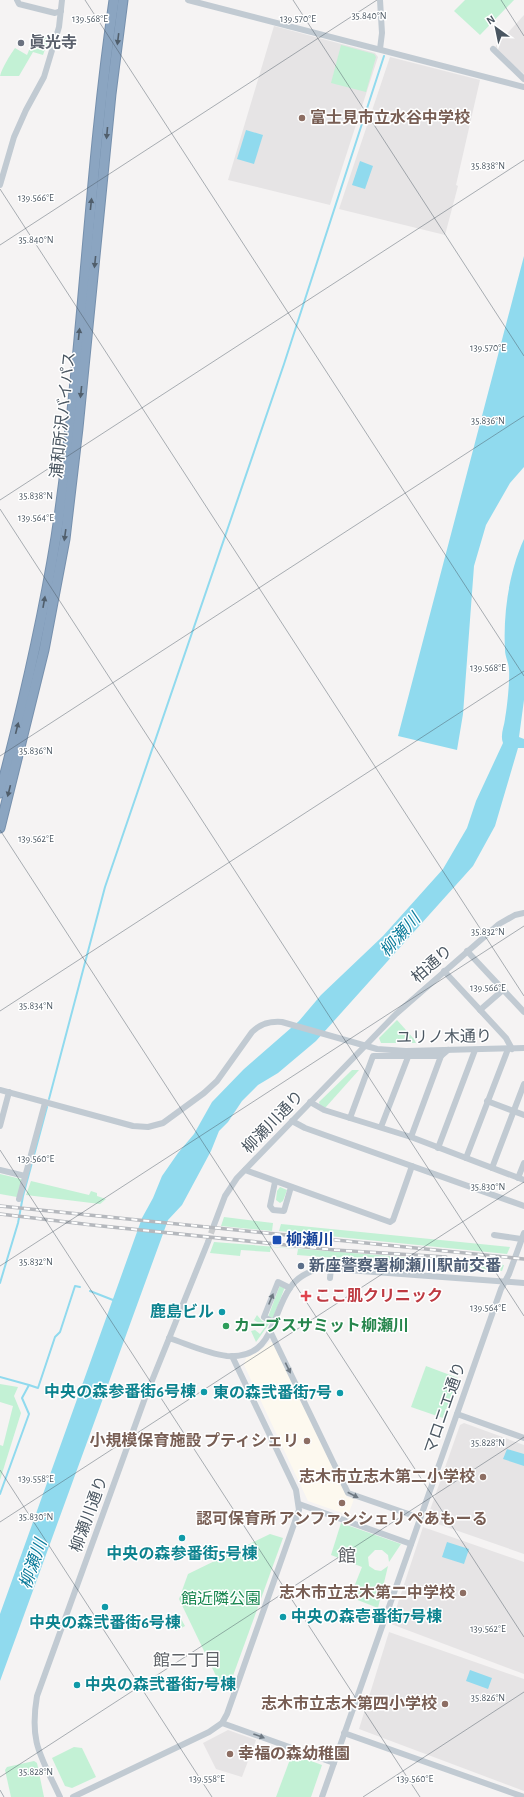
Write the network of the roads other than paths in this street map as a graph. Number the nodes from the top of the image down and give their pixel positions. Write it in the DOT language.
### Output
graph roads {
  1 [pos="17,0"];
  2 [pos="62,0"];
  3 [pos="114,0"];
  4 [pos="124,0"];
  5 [pos="188,0"];
  6 [pos="380,0"];
  7 [pos="61,11"];
  8 [pos="493,49"];
  9 [pos="384,50"];
  10 [pos="524,79"];
  11 [pos="524,87"];
  12 [pos="0,185"];
  13 [pos="0,793"];
  14 [pos="0,828"];
  15 [pos="524,913"];
  16 [pos="467,951"];
  17 [pos="444,971"];
  18 [pos="503,990"];
  19 [pos="480,1010"];
  20 [pos="524,1012"];
  21 [pos="365,1047"];
  22 [pos="524,1048"];
  23 [pos="510,1049"];
  24 [pos="448,1050"];
  25 [pos="475,1050"];
  26 [pos="442,1056"];
  27 [pos="408,1057"];
  28 [pos="524,1084"];
  29 [pos="0,1090"];
  30 [pos="9,1092"];
  31 [pos="487,1101"];
  32 [pos="310,1102"];
  33 [pos="45,1103"];
  34 [pos="514,1111"];
  35 [pos="524,1115"];
  36 [pos="350,1118"];
  37 [pos="292,1120"];
  38 [pos="0,1126"];
  39 [pos="381,1127"];
  40 [pos="410,1137"];
  41 [pos="438,1148"];
  42 [pos="466,1158"];
  43 [pos="524,1163"];
  44 [pos="412,1166"];
  45 [pos="492,1168"];
  46 [pos="0,1170"];
  47 [pos="245,1170"];
  48 [pos="26,1176"];
  49 [pos="521,1179"];
  50 [pos="275,1182"];
  51 [pos="291,1187"];
  52 [pos="19,1199"];
  53 [pos="524,1206"];
  54 [pos="214,1225"];
  55 [pos="524,1233"];
  56 [pos="494,1235"];
  57 [pos="521,1239"];
  58 [pos="208,1242"];
  59 [pos="331,1268"];
  60 [pos="330,1278"];
  61 [pos="505,1282"];
  62 [pos="524,1283"];
  63 [pos="290,1288"];
  64 [pos="275,1323"];
  65 [pos="271,1333"];
  66 [pos="169,1338"];
  67 [pos="232,1356"];
  68 [pos="457,1414"];
  69 [pos="524,1438"];
  70 [pos="299,1504"];
  71 [pos="420,1518"];
  72 [pos="411,1544"];
  73 [pos="222,1723"];
  74 [pos="344,1733"];
  75 [pos="334,1763"];
  76 [pos="60,1797"];
  77 [pos="73,1797"];
  78 [pos="322,1797"];
  79 [pos="524,1797"];
  1 -- 7 [label="street"];
  2 -- 7 [label="street"];
  13 -- 3 [label="highway, 浦和所沢バイパス, one-way"];
  4 -- 14 [label="highway, 浦和所沢バイパス, one-way"];
  5 -- 9 [label="street"];
  6 -- 9 [label="street"];
  7 -- 12 [label="street"];
  8 -- 10 [label="street"];
  9 -- 11 [label="street"];
  15 -- 16 [label="street, 柏通り"];
  16 -- 17 [label="street, 柏通り"];
  16 -- 18 [label="street"];
  17 -- 19 [label="street"];
  17 -- 21 [label="street, 柏通り"];
  18 -- 19 [label="street"];
  18 -- 20 [label="street"];
  19 -- 23 [label="street"];
  21 -- 24 [label="street, ユリノ木通り"];
  21 -- 32 [label="street, 柳瀬川通り"];
  21 -- 33 [label="street, ユリノ木通り"];
  22 -- 23 [label="street, ユリノ木通り"];
  23 -- 25 [label="street, ユリノ木通り"];
  23 -- 31 [label="street"];
  24 -- 25 [label="street, ユリノ木通り"];
  24 -- 26 [label="street"];
  25 -- 41 [label="street"];
  26 -- 27 [label="street"];
  26 -- 40 [label="street"];
  27 -- 36 [label="street"];
  27 -- 39 [label="street"];
  28 -- 34 [label="street"];
  29 -- 30 [label="street, ユリノ木通り"];
  30 -- 33 [label="street, ユリノ木通り"];
  30 -- 38 [label="street"];
  31 -- 34 [label="street"];
  31 -- 42 [label="street"];
  32 -- 36 [label="street"];
  32 -- 37 [label="street, 柳瀬川通り"];
  33 -- 48 [label="street"];
  34 -- 35 [label="street"];
  34 -- 45 [label="street"];
  36 -- 39 [label="street"];
  37 -- 44 [label="street"];
  37 -- 47 [label="street, 柳瀬川通り"];
  39 -- 40 [label="street"];
  40 -- 41 [label="street"];
  41 -- 42 [label="street"];
  42 -- 45 [label="street"];
  43 -- 49 [label="street"];
  44 -- 51 [label="street"];
  44 -- 53 [label="street"];
  45 -- 49 [label="street"];
  46 -- 48 [label="street"];
  47 -- 50 [label="street"];
  47 -- 54 [label="street, 柳瀬川通り"];
  48 -- 52 [label="street"];
  50 -- 51 [label="street"];
  50 -- 51 [label="street"];
  55 -- 57 [label="street, マロニエ通り"];
  56 -- 57 [label="street"];
  57 -- 61 [label="street, マロニエ通り"];
  58 -- 66 [label="street, 柳瀬川通り"];
  59 -- 60 [label="street"];
  59 -- 61 [label="street"];
  59 -- 63 [label="street"];
  61 -- 62 [label="street"];
  61 -- 68 [label="street, マロニエ通り"];
  63 -- 64 [label="street"];
  64 -- 63 [label="street, one-way"];
  64 -- 65 [label="street"];
  65 -- 67 [label="street"];
  65 -- 71 [label="street, one-way"];
  66 -- 67 [label="street"];
  66 -- 76 [label="street, 柳瀬川通り"];
  67 -- 70 [label="street"];
  68 -- 69 [label="street"];
  68 -- 71 [label="street, マロニエ通り"];
  70 -- 72 [label="street"];
  70 -- 73 [label="street"];
  71 -- 72 [label="street, マロニエ通り"];
  72 -- 74 [label="street, マロニエ通り"];
  73 -- 75 [label="street, one-way"];
  73 -- 77 [label="street"];
  74 -- 75 [label="street, マロニエ通り"];
  74 -- 79 [label="street"];
  75 -- 78 [label="street, マロニエ通り"];
}
